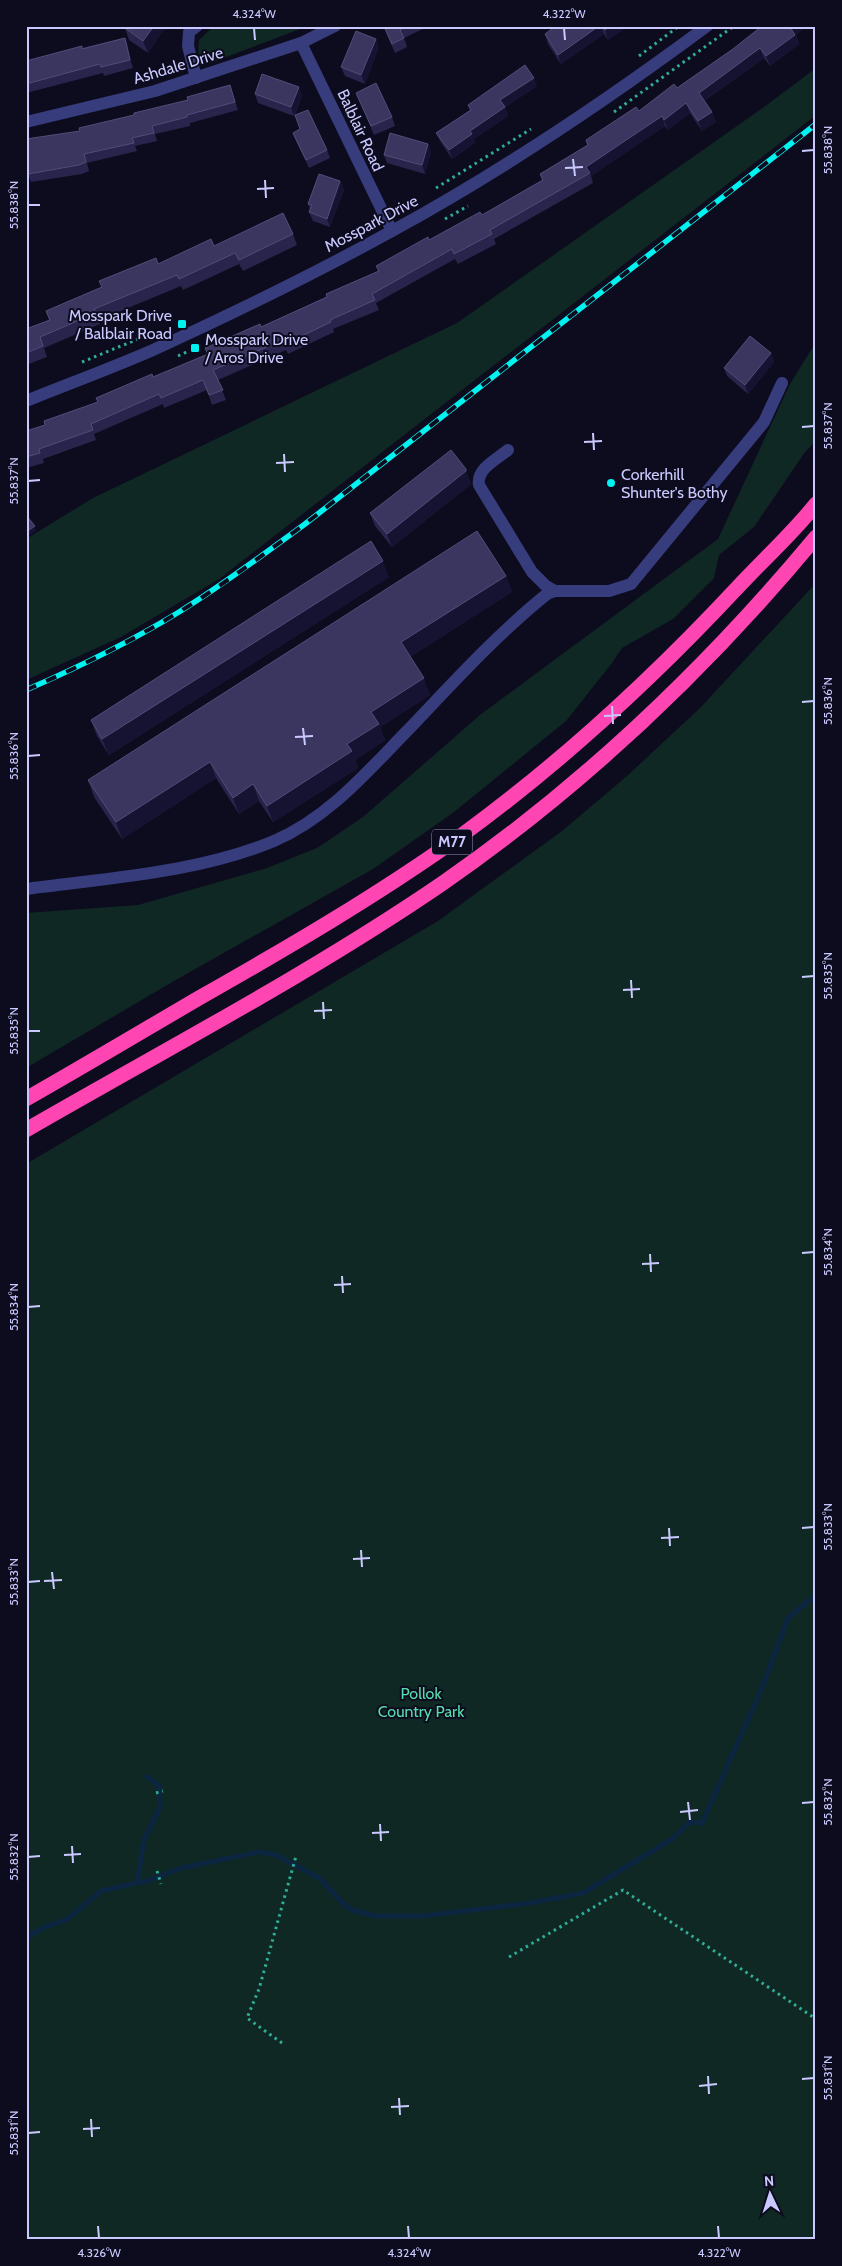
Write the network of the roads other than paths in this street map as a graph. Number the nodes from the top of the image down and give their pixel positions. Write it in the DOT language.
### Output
graph roads {
  1 [pos="197,26"];
  2 [pos="335,26"];
  3 [pos="707,26"];
  4 [pos="301,43"];
  5 [pos="196,78"];
  6 [pos="26,122"];
  7 [pos="392,231"];
  8 [pos="782,383"];
  9 [pos="26,401"];
  10 [pos="508,450"];
  11 [pos="816,504"];
  12 [pos="816,537"];
  13 [pos="554,591"];
  14 [pos="26,888"];
  15 [pos="26,1099"];
  16 [pos="26,1130"];
  1 -- 5 [label="street"];
  2 -- 4 [label="street, Ashdale Drive"];
  3 -- 7 [label="street, Mosspark Drive"];
  4 -- 5 [label="street, Ashdale Drive"];
  4 -- 7 [label="street, Balblair Road"];
  5 -- 6 [label="street, Ashdale Drive"];
  7 -- 9 [label="street, Mosspark Drive"];
  8 -- 13 [label="street"];
  10 -- 13 [label="street"];
  11 -- 15 [label="highway, M77"];
  12 -- 16 [label="highway, M77"];
  13 -- 14 [label="street"];
}
